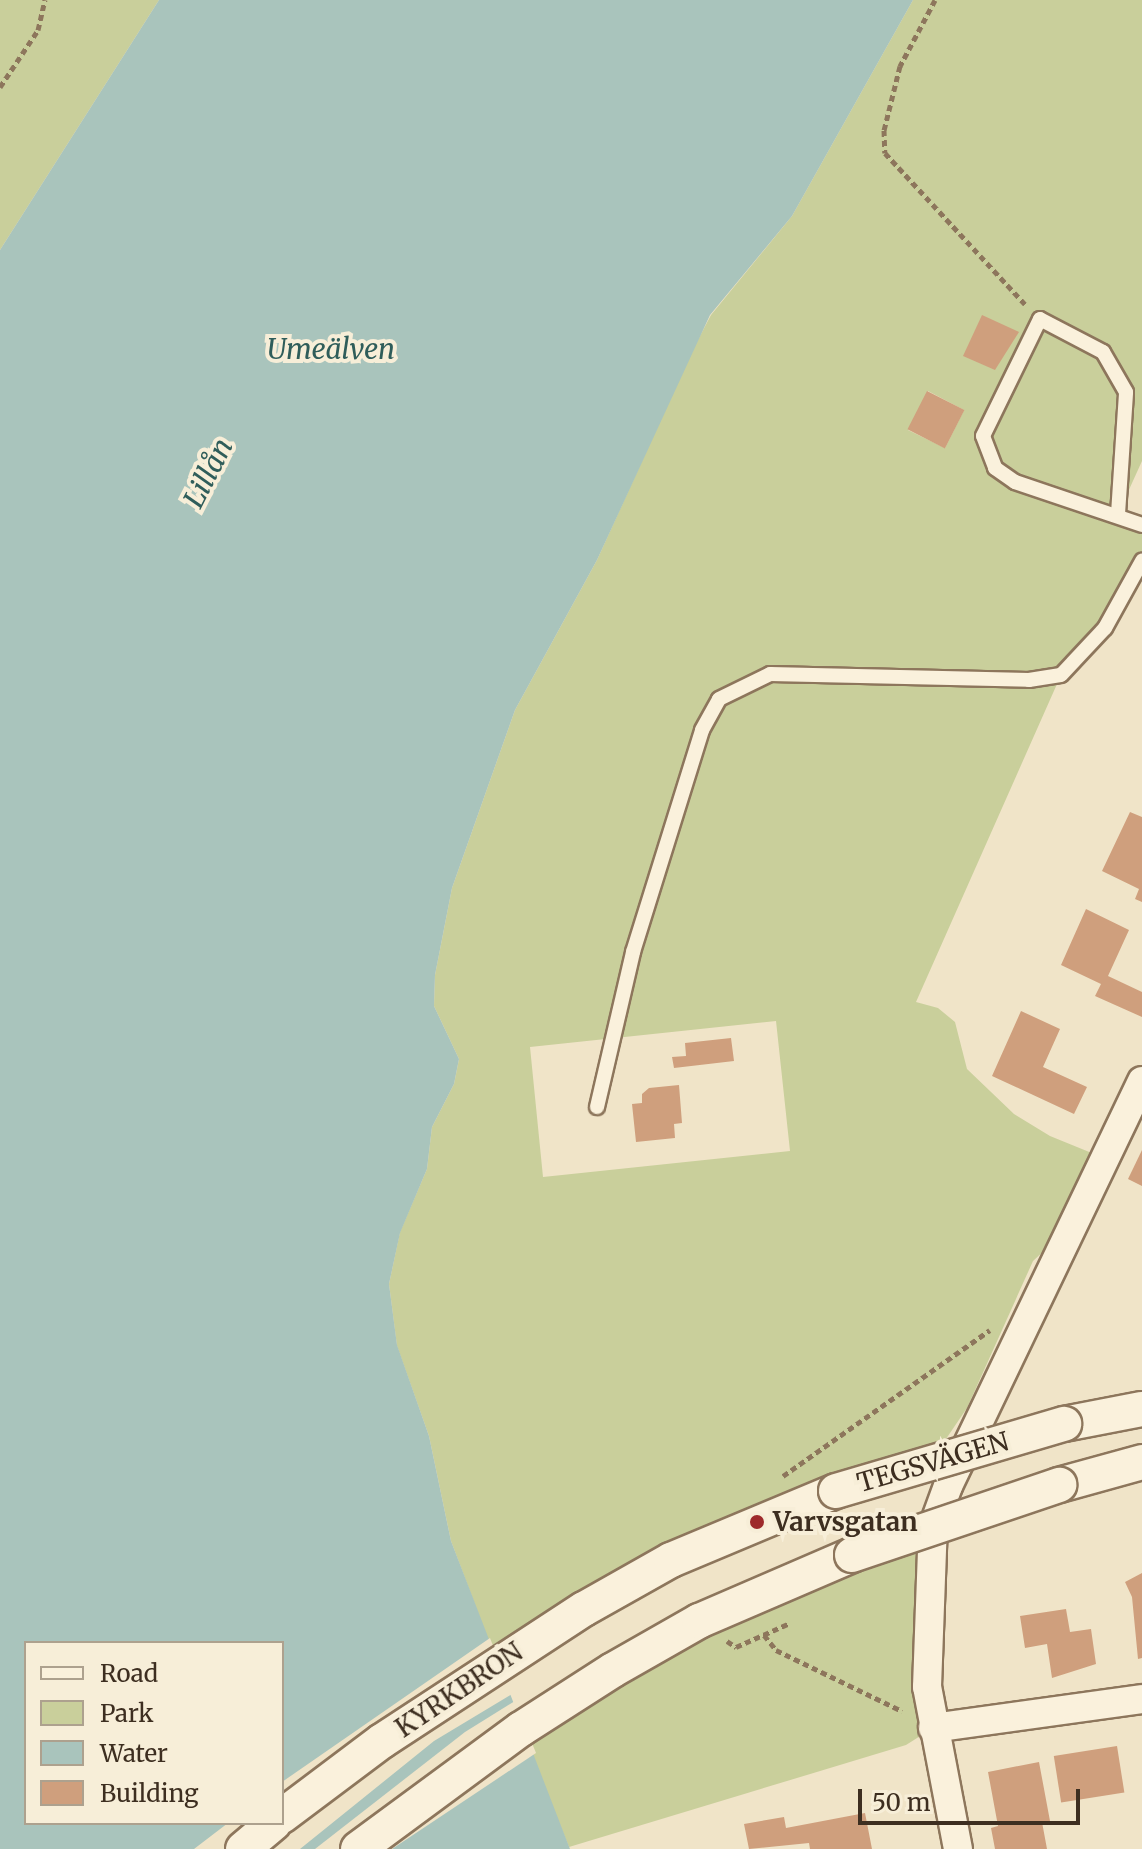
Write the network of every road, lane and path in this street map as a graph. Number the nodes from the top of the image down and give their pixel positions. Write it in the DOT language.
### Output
graph roads {
  1 [pos="45,0"];
  2 [pos="935,0"];
  3 [pos="0,87"];
  4 [pos="1040,319"];
  5 [pos="1118,514"];
  6 [pos="1142,525"];
  7 [pos="1142,561"];
  8 [pos="1142,1081"];
  9 [pos="597,1107"];
  10 [pos="1001,1322"];
  11 [pos="1142,1409"];
  12 [pos="1142,1462"];
  13 [pos="787,1474"];
  14 [pos="644,1576"];
  15 [pos="764,1635"];
  16 [pos="1142,1699"];
  17 [pos="902,1711"];
  18 [pos="933,1728"];
  19 [pos="284,1815"];
  20 [pos="272,1825"];
  21 [pos="243,1849"];
  22 [pos="358,1849"];
  23 [pos="958,1849"];
  1 -- 3 [label="path"];
  2 -- 4 [label="path"];
  4 -- 5 [label="lane"];
  4 -- 5 [label="lane"];
  5 -- 6 [label="lane"];
  7 -- 9 [label="lane"];
  8 -- 18 [label="street"];
  10 -- 13 [label="path"];
  11 -- 14 [label="street, TEGSVÄGEN, bridge"];
  12 -- 22 [label="street, bridge"];
  14 -- 19 [label="street, KYRKBRON"];
  15 -- 17 [label="path"];
  16 -- 18 [label="street"];
  18 -- 23 [label="street"];
  20 -- 21 [label="street"];
}
